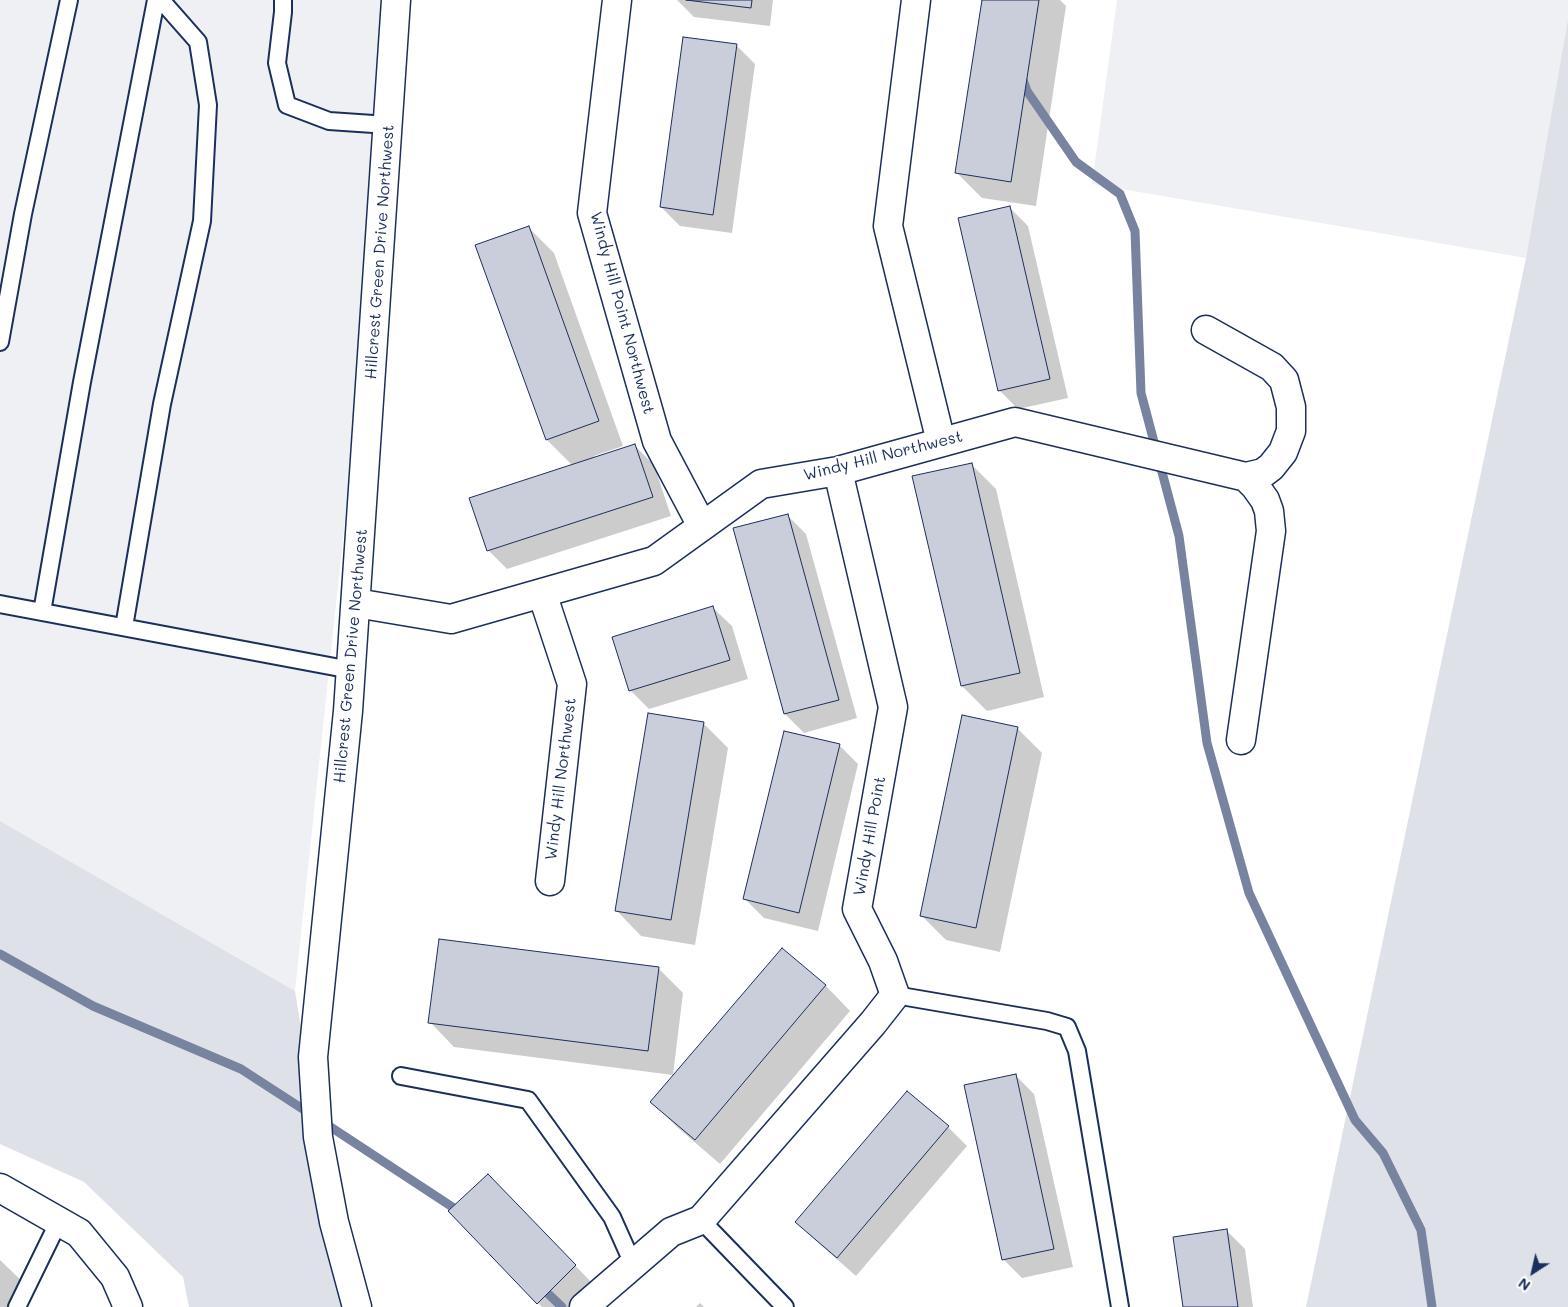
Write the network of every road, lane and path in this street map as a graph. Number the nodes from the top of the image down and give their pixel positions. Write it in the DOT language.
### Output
graph roads {
  1 [pos="69,0"];
  2 [pos="156,0"];
  3 [pos="161,0"];
  4 [pos="283,0"];
  5 [pos="396,0"];
  6 [pos="616,0"];
  7 [pos="916,0"];
  8 [pos="388,125"];
  9 [pos="1206,330"];
  10 [pos="0,342"];
  11 [pos="941,442"];
  12 [pos="838,471"];
  13 [pos="1246,477"];
  14 [pos="702,526"];
  15 [pos="542,593"];
  16 [pos="356,603"];
  17 [pos="0,604"];
  18 [pos="42,612"];
  19 [pos="124,627"];
  20 [pos="351,670"];
  21 [pos="1241,740"];
  22 [pos="550,881"];
  23 [pos="895,995"];
  24 [pos="401,1076"];
  25 [pos="0,1188"];
  26 [pos="701,1220"];
  27 [pos="59,1221"];
  28 [pos="634,1264"];
  29 [pos="17,1307"];
  30 [pos="128,1307"];
  31 [pos="357,1307"];
  32 [pos="584,1307"];
  33 [pos="785,1307"];
  34 [pos="1120,1307"];
  1 -- 10 [label="lane"];
  2 -- 18 [label="lane"];
  3 -- 19 [label="lane"];
  4 -- 8 [label="lane"];
  5 -- 8 [label="street, Hillcrest Green Drive Northwest"];
  6 -- 14 [label="street, Windy Hill Point Northwest"];
  7 -- 11 [label="street"];
  8 -- 16 [label="street, Hillcrest Green Drive Northwest"];
  9 -- 13 [label="street"];
  11 -- 12 [label="street, Windy Hill Northwest"];
  11 -- 13 [label="street, Windy Hill Northwest"];
  12 -- 14 [label="street, Windy Hill Northwest"];
  12 -- 23 [label="street, Windy Hill Point"];
  13 -- 21 [label="street"];
  14 -- 15 [label="street, Windy Hill Northwest"];
  15 -- 16 [label="street, Windy Hill Northwest"];
  15 -- 22 [label="street, Windy Hill Northwest"];
  16 -- 20 [label="street, Hillcrest Green Drive Northwest"];
  17 -- 18 [label="lane"];
  18 -- 19 [label="lane"];
  19 -- 20 [label="lane"];
  20 -- 31 [label="street, Hillcrest Green Drive Northwest"];
  23 -- 26 [label="street"];
  23 -- 34 [label="lane"];
  24 -- 28 [label="lane"];
  25 -- 27 [label="street"];
  26 -- 28 [label="street"];
  26 -- 33 [label="lane"];
  27 -- 29 [label="lane"];
  27 -- 30 [label="street"];
  28 -- 32 [label="street"];
}
